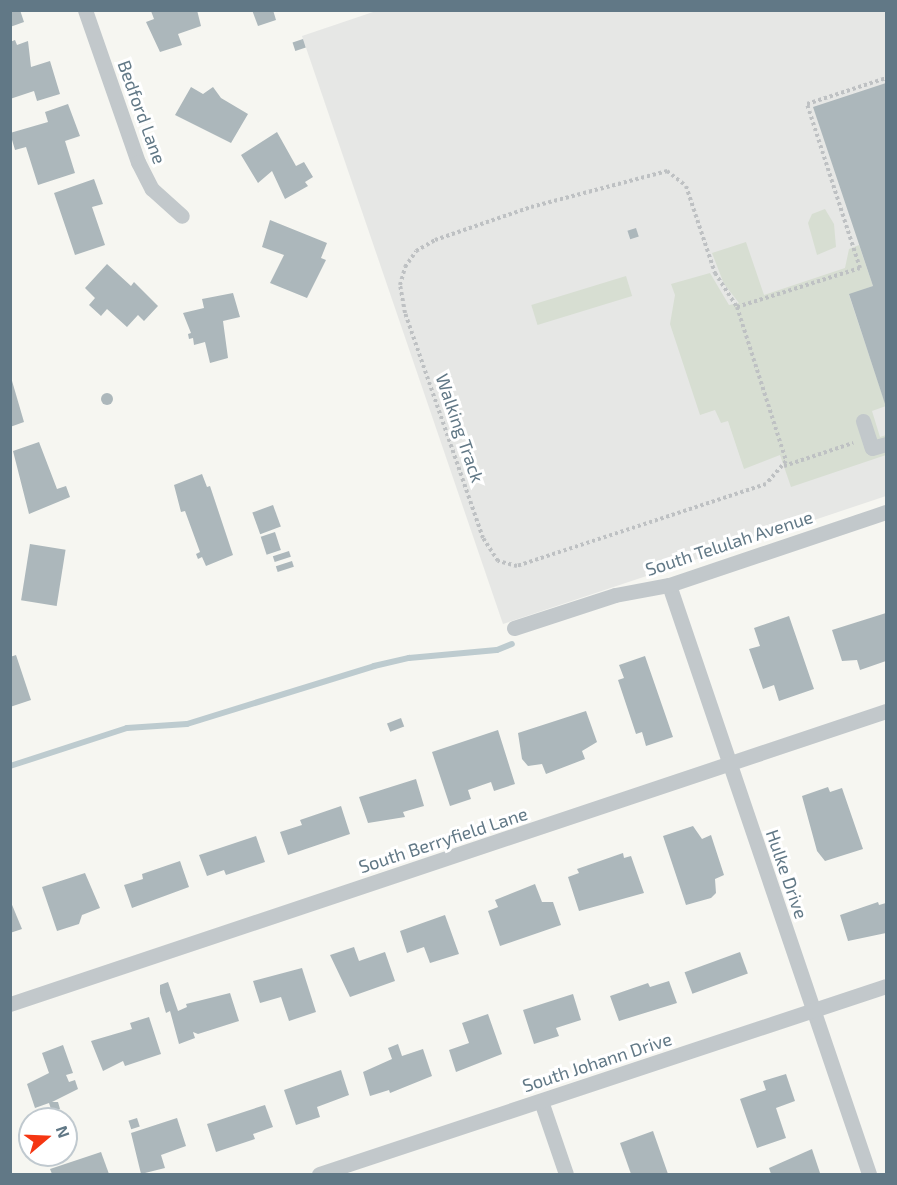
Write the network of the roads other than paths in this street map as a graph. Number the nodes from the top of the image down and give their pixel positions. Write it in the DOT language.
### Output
graph roads {
  1 [pos="85,10"];
  2 [pos="182,216"];
  3 [pos="863,421"];
  4 [pos="886,444"];
  5 [pos="886,512"];
  6 [pos="669,585"];
  7 [pos="514,628"];
  8 [pos="886,711"];
  9 [pos="729,763"];
  10 [pos="886,986"];
  11 [pos="10,1004"];
  12 [pos="812,1010"];
  13 [pos="541,1101"];
  14 [pos="319,1174"];
  15 [pos="566,1174"];
  16 [pos="869,1174"];
  1 -- 2 [label="street, Bedford Lane"];
  3 -- 4 [label="street"];
  5 -- 6 [label="street, South Telulah Avenue"];
  6 -- 7 [label="street, South Telulah Avenue"];
  6 -- 9 [label="street, Hulke Drive"];
  8 -- 9 [label="street, South Berryfield Lane"];
  9 -- 11 [label="street, South Berryfield Lane"];
  9 -- 12 [label="street, Hulke Drive"];
  10 -- 12 [label="street, South Johann Drive"];
  12 -- 13 [label="street, South Johann Drive"];
  12 -- 16 [label="street, Hulke Drive"];
  13 -- 14 [label="street, South Johann Drive"];
  13 -- 15 [label="street"];
}
